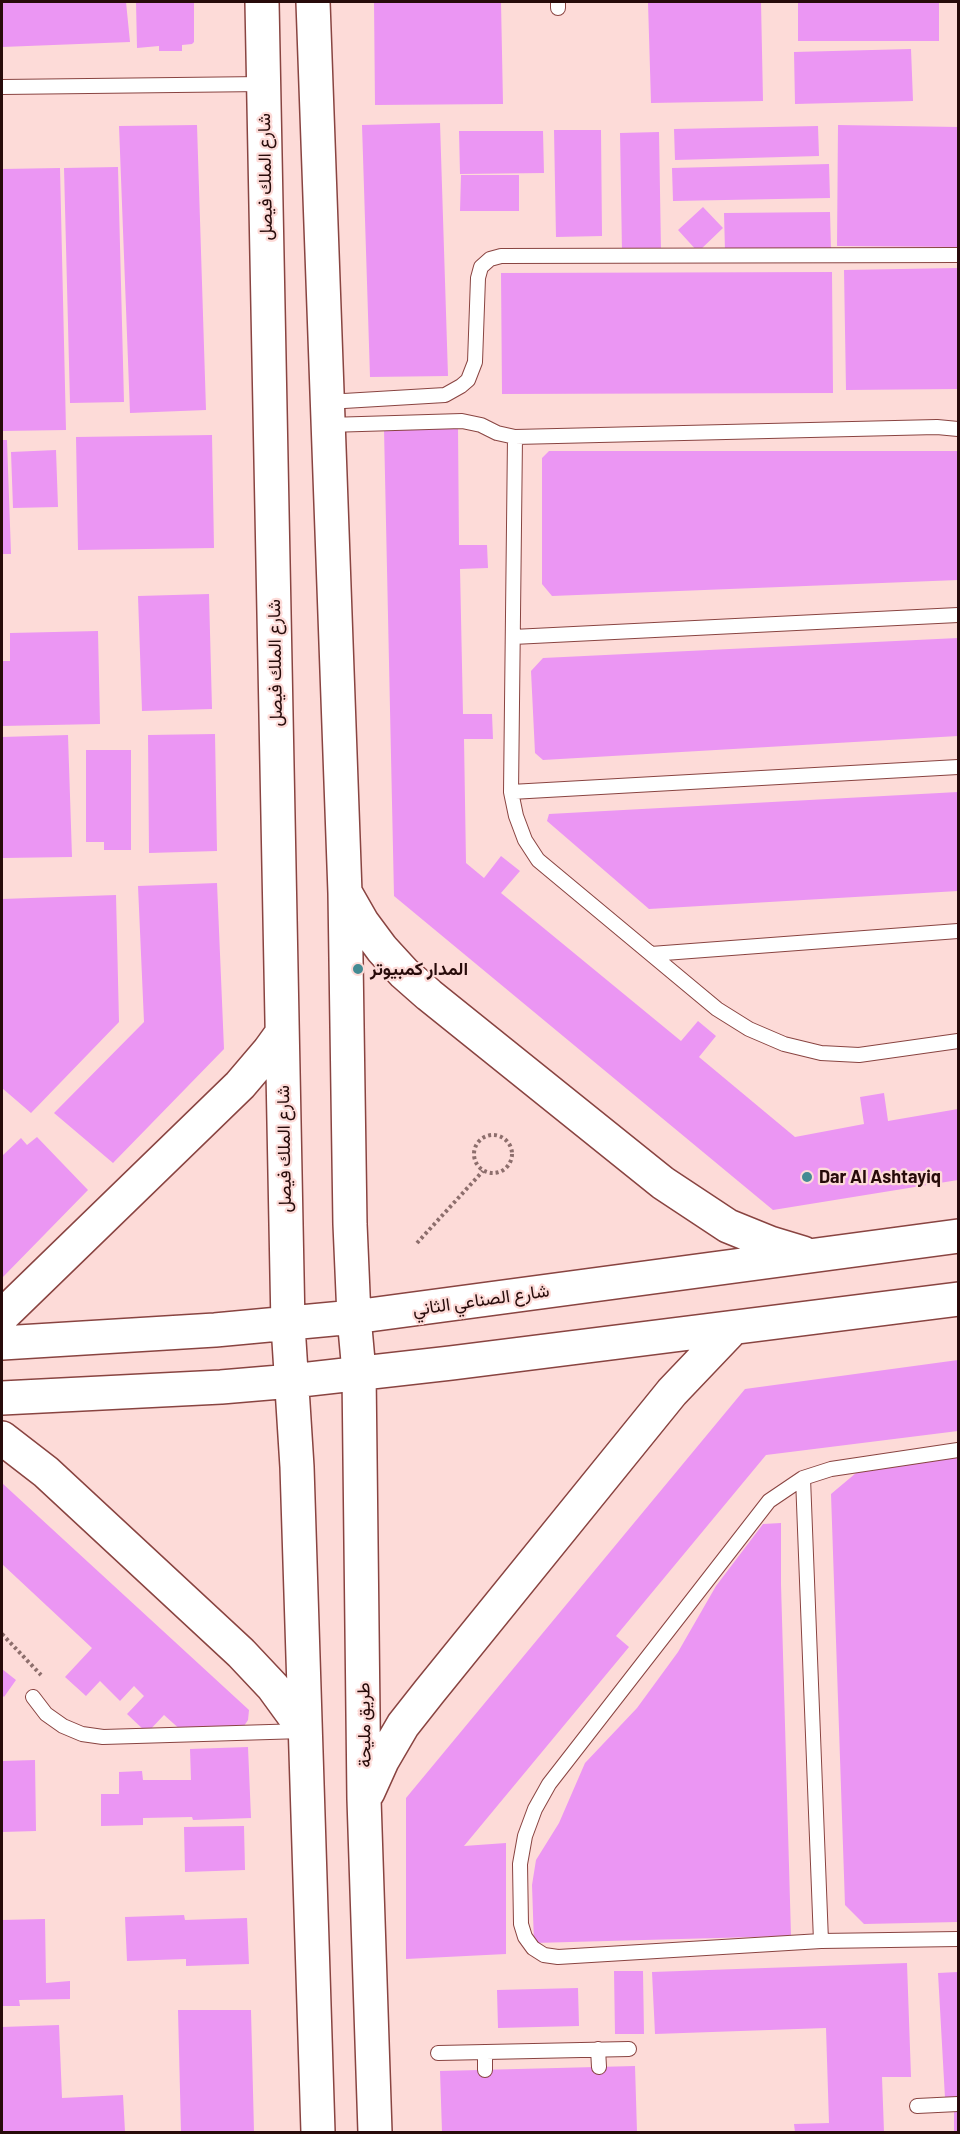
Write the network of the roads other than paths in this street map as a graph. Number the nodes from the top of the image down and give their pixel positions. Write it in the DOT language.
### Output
graph roads {
  1 [pos="262,2"];
  2 [pos="313,2"];
  3 [pos="263,84"];
  4 [pos="2,87"];
  5 [pos="958,255"];
  6 [pos="327,413"];
  7 [pos="958,429"];
  8 [pos="515,437"];
  9 [pos="958,615"];
  10 [pos="513,637"];
  11 [pos="958,767"];
  12 [pos="511,792"];
  13 [pos="345,893"];
  14 [pos="958,931"];
  15 [pos="651,954"];
  16 [pos="282,1033"];
  17 [pos="958,1041"];
  18 [pos="958,1236"];
  19 [pos="813,1256"];
  20 [pos="958,1299"];
  21 [pos="2,1316"];
  22 [pos="354,1317"];
  23 [pos="288,1324"];
  24 [pos="733,1328"];
  25 [pos="2,1342"];
  26 [pos="359,1372"];
  27 [pos="292,1381"];
  28 [pos="2,1398"];
  29 [pos="2,1438"];
  30 [pos="958,1450"];
  31 [pos="803,1478"];
  32 [pos="33,1697"];
  33 [pos="305,1731"];
  34 [pos="364,1799"];
  35 [pos="958,1939"];
  36 [pos="821,1941"];
  37 [pos="598,2049"];
  38 [pos="630,2049"];
  39 [pos="485,2052"];
  40 [pos="438,2053"];
  41 [pos="599,2067"];
  42 [pos="485,2070"];
  43 [pos="958,2104"];
  44 [pos="917,2106"];
  45 [pos="318,2133"];
  46 [pos="375,2133"];
  1 -- 3 [label="main road, شارع الملك فيصل"];
  2 -- 6 [label="main road"];
  3 -- 4 [label="lane"];
  3 -- 16 [label="main road, شارع الملك فيصل"];
  5 -- 6 [label="lane"];
  6 -- 8 [label="lane"];
  6 -- 13 [label="main road"];
  7 -- 8 [label="lane"];
  8 -- 10 [label="lane"];
  9 -- 10 [label="lane"];
  10 -- 12 [label="lane"];
  11 -- 12 [label="lane"];
  12 -- 15 [label="lane"];
  13 -- 19 [label="main road"];
  13 -- 22 [label="main road"];
  14 -- 15 [label="lane"];
  15 -- 17 [label="lane"];
  16 -- 21 [label="main road"];
  16 -- 23 [label="main road, شارع الملك فيصل"];
  18 -- 19 [label="main road, شارع الصناعي الثاني"];
  19 -- 22 [label="main road, شارع الصناعي الثاني"];
  20 -- 24 [label="main road"];
  22 -- 23 [label="main road, شارع الصناعي الثاني"];
  22 -- 26 [label="main road, طريق مليحة"];
  23 -- 25 [label="main road, شارع الصناعي الثاني"];
  23 -- 27 [label="main road"];
  24 -- 26 [label="main road"];
  24 -- 34 [label="main road"];
  26 -- 27 [label="main road"];
  26 -- 34 [label="main road, طريق مليحة"];
  27 -- 28 [label="main road"];
  27 -- 33 [label="main road"];
  29 -- 33 [label="main road"];
  30 -- 31 [label="lane"];
  31 -- 36 [label="lane"];
  31 -- 36 [label="lane"];
  32 -- 33 [label="lane"];
  33 -- 45 [label="main road"];
  34 -- 46 [label="main road, طريق مليحة"];
  35 -- 36 [label="lane"];
  37 -- 38 [label="lane"];
  37 -- 39 [label="lane"];
  37 -- 41 [label="lane"];
  39 -- 40 [label="lane"];
  39 -- 42 [label="lane"];
  43 -- 44 [label="lane"];
}
